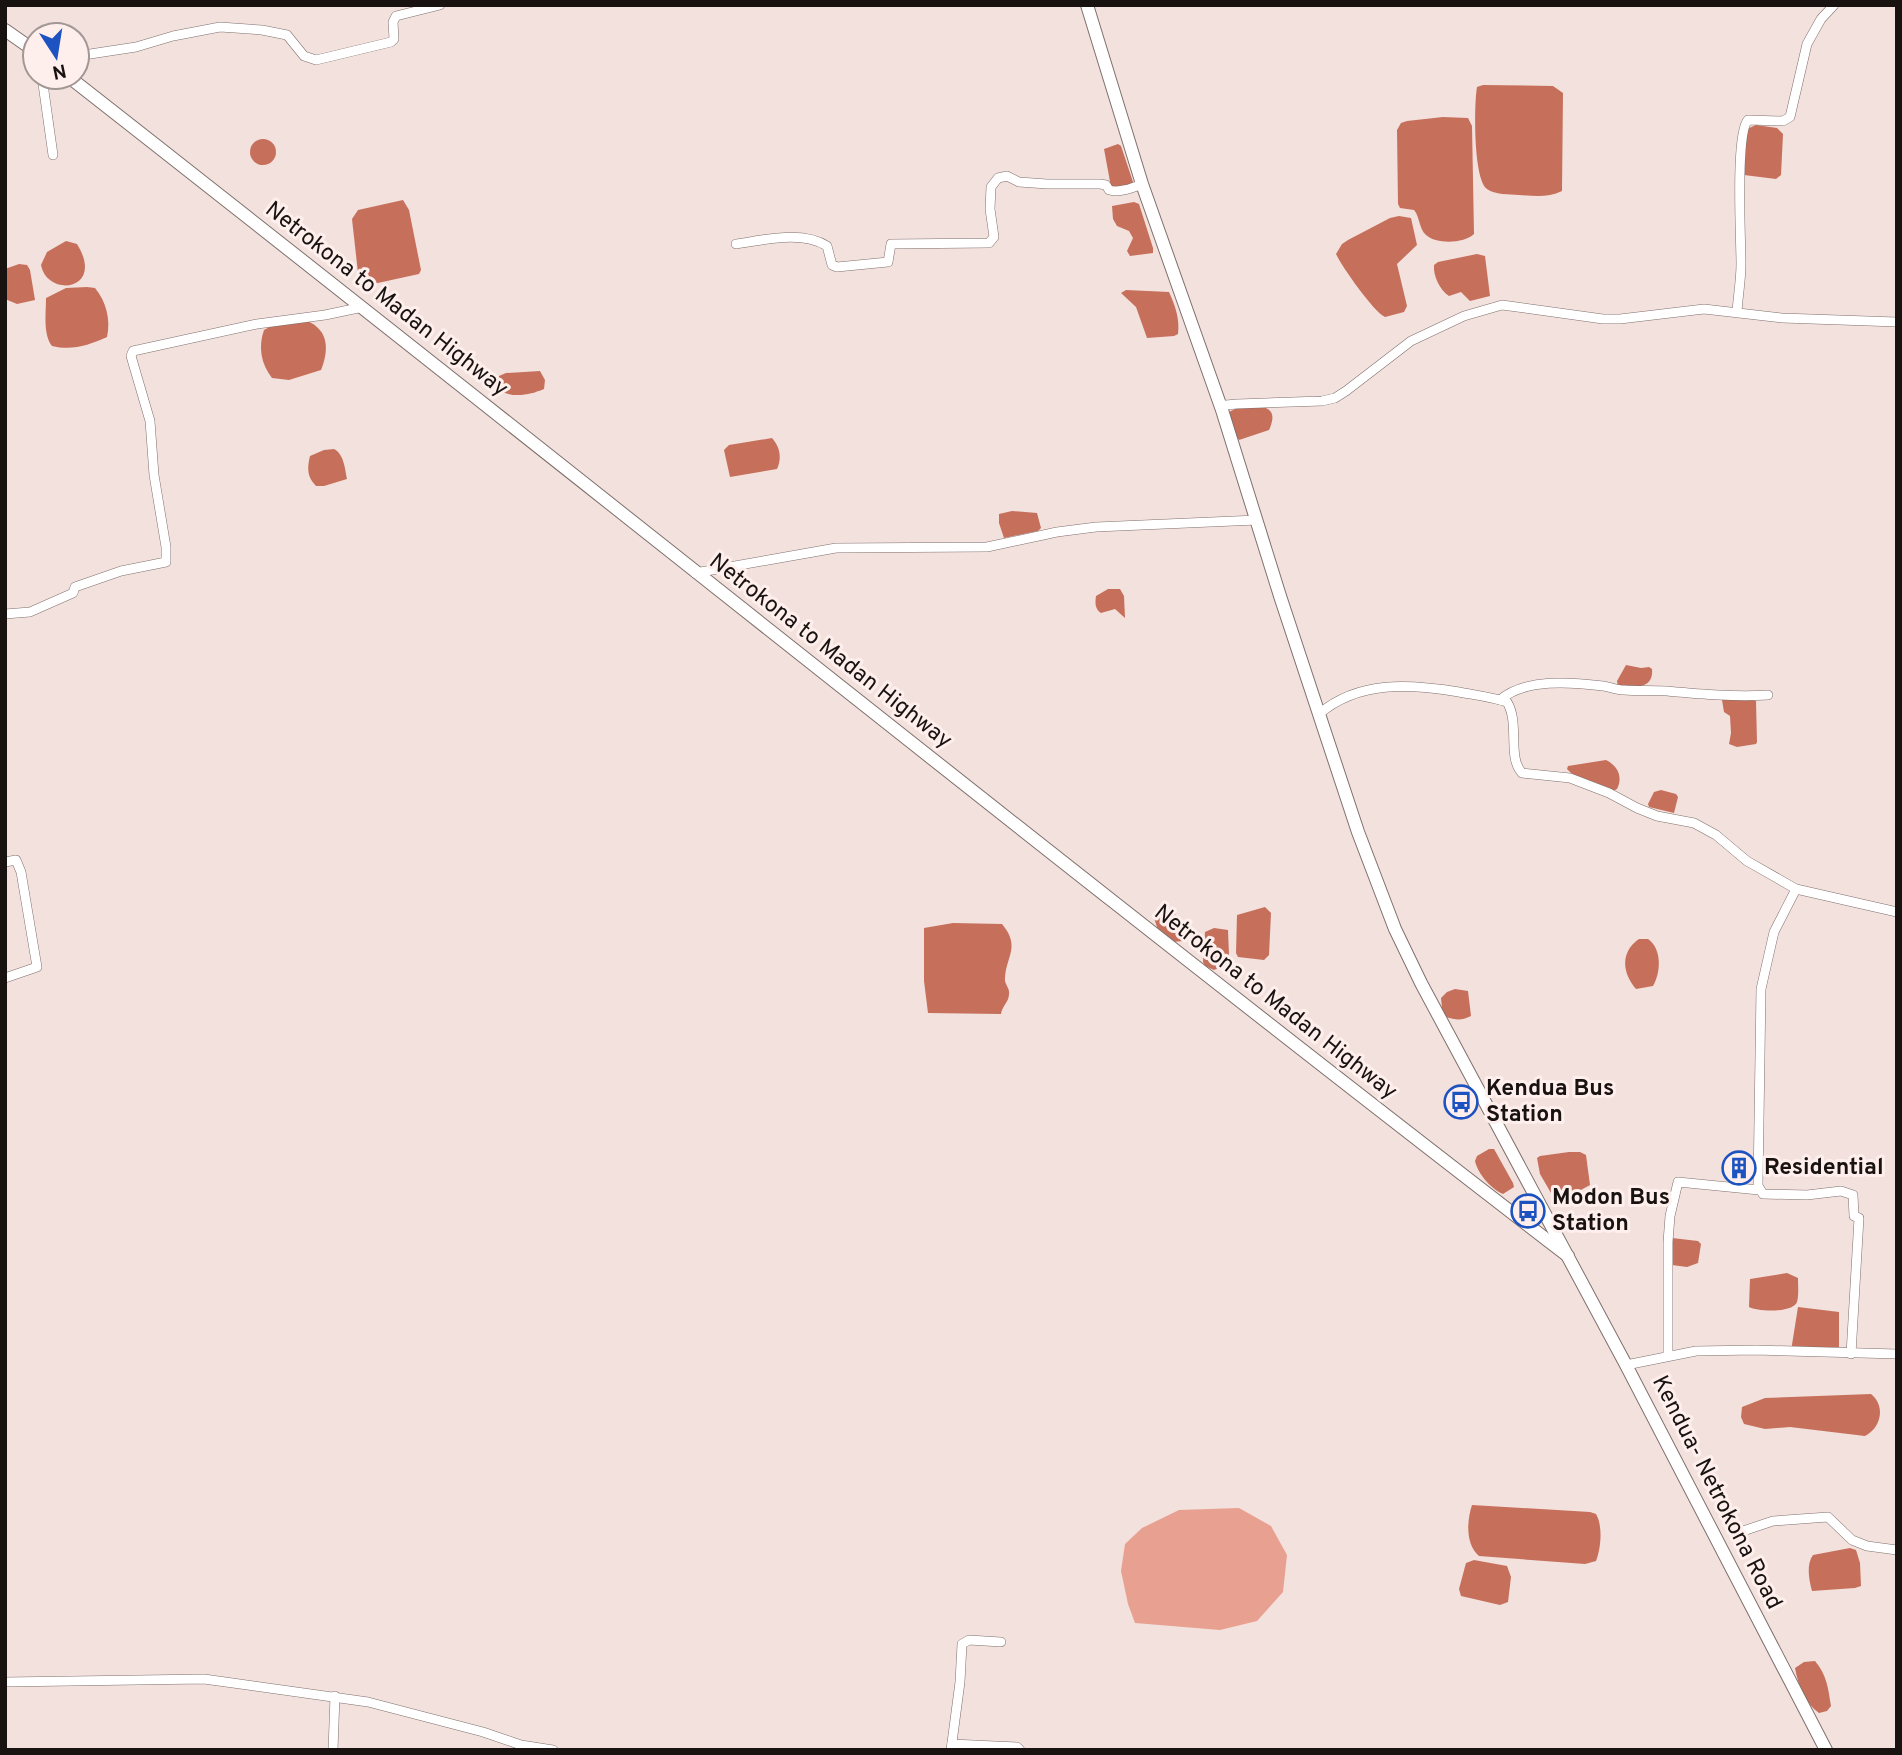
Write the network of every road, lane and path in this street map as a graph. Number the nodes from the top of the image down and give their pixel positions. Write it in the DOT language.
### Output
graph roads {
  1 [pos="440,5"];
  2 [pos="1087,5"];
  3 [pos="1834,5"];
  4 [pos="5,30"];
  5 [pos="21,41"];
  6 [pos="91,55"];
  7 [pos="44,91"];
  8 [pos="87,91"];
  9 [pos="53,155"];
  10 [pos="1142,184"];
  11 [pos="736,244"];
  12 [pos="363,307"];
  13 [pos="1737,312"];
  14 [pos="1897,322"];
  15 [pos="1222,410"];
  16 [pos="1257,520"];
  17 [pos="695,573"];
  18 [pos="5,614"];
  19 [pos="1768,695"];
  20 [pos="1500,699"];
  21 [pos="1319,714"];
  22 [pos="5,862"];
  23 [pos="1796,889"];
  24 [pos="1897,912"];
  25 [pos="5,978"];
  26 [pos="1759,1189"];
  27 [pos="1568,1256"];
  28 [pos="1851,1354"];
  29 [pos="1897,1354"];
  30 [pos="1668,1355"];
  31 [pos="1626,1365"];
  32 [pos="1743,1531"];
  33 [pos="1897,1550"];
  34 [pos="1000,1642"];
  35 [pos="5,1682"];
  36 [pos="335,1696"];
  37 [pos="952,1747"];
  38 [pos="332,1750"];
  39 [pos="553,1750"];
  40 [pos="1020,1750"];
  41 [pos="1826,1750"];
  1 -- 6 [label="street"];
  2 -- 10 [label="main road, Kendua- Netrokona Road"];
  3 -- 13 [label="street"];
  4 -- 5 [label="main road"];
  7 -- 9 [label="street"];
  8 -- 12 [label="main road, Netrokona to Madan Highway"];
  10 -- 11 [label="street"];
  10 -- 15 [label="main road, Kendua- Netrokona Road"];
  12 -- 17 [label="main road, Netrokona to Madan Highway"];
  12 -- 18 [label="street"];
  13 -- 14 [label="street"];
  13 -- 15 [label="street"];
  15 -- 16 [label="main road, Kendua- Netrokona Road"];
  16 -- 17 [label="street"];
  16 -- 21 [label="main road, Kendua- Netrokona Road"];
  17 -- 27 [label="main road, Netrokona to Madan Highway"];
  19 -- 20 [label="street"];
  20 -- 21 [label="street"];
  20 -- 23 [label="street"];
  21 -- 27 [label="main road, Kendua- Netrokona Road"];
  22 -- 25 [label="street"];
  23 -- 24 [label="street"];
  23 -- 26 [label="street"];
  26 -- 28 [label="street"];
  26 -- 30 [label="street"];
  27 -- 31 [label="main road, Kendua- Netrokona Road"];
  28 -- 29 [label="street"];
  28 -- 30 [label="street"];
  30 -- 31 [label="street"];
  31 -- 41 [label="main road, Kendua- Netrokona Road"];
  32 -- 33 [label="street"];
  34 -- 37 [label="street"];
  35 -- 36 [label="street"];
  36 -- 38 [label="street"];
  36 -- 39 [label="street"];
  37 -- 40 [label="street"];
}
